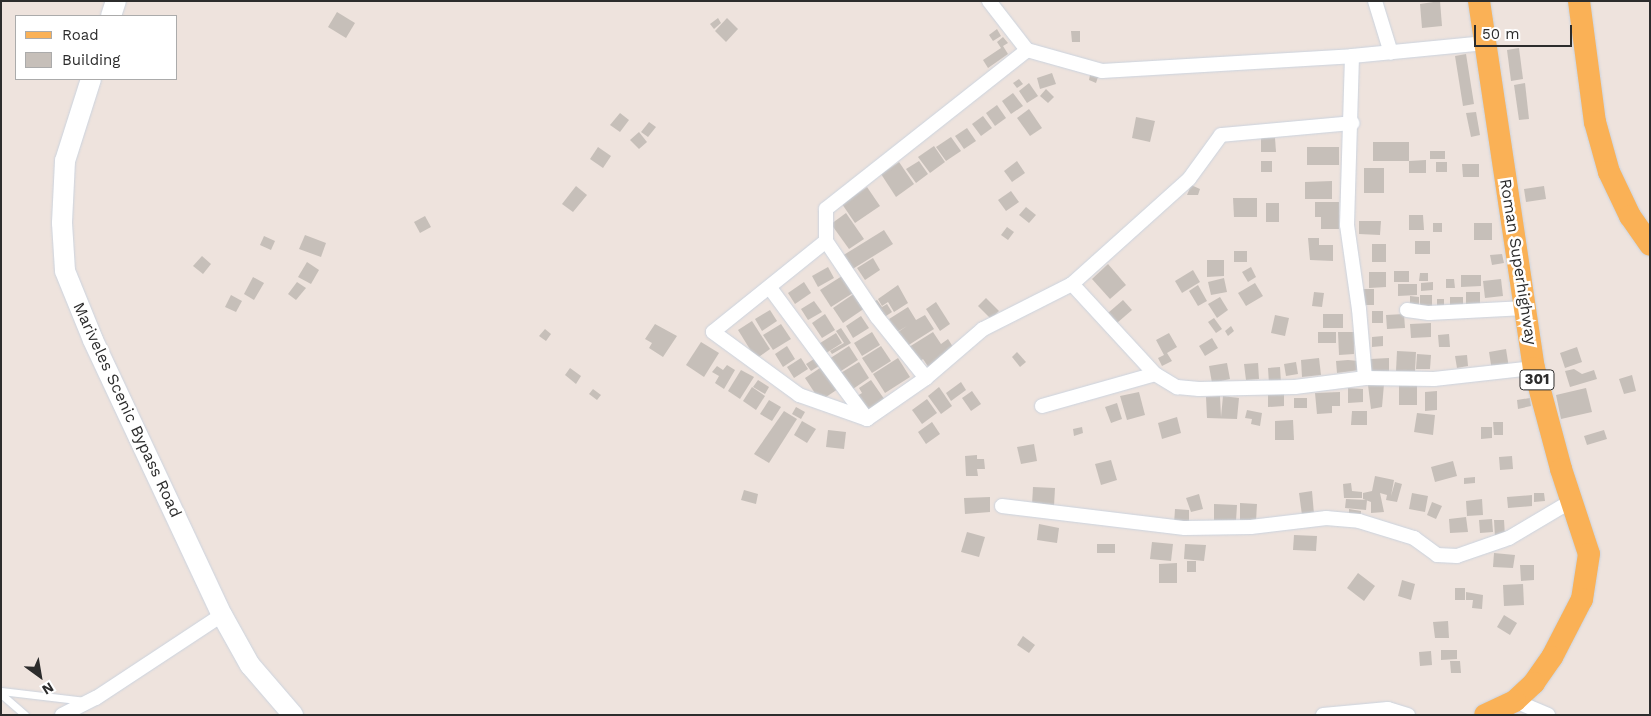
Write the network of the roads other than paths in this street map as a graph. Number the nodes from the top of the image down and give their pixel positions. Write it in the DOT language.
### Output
graph roads {
  1 [pos="116,1"];
  2 [pos="989,1"];
  3 [pos="1376,1"];
  4 [pos="1479,1"];
  5 [pos="1579,1"];
  6 [pos="111,15"];
  7 [pos="1485,43"];
  8 [pos="1027,50"];
  9 [pos="1391,53"];
  10 [pos="1352,56"];
  11 [pos="91,80"];
  12 [pos="1352,123"];
  13 [pos="826,241"];
  14 [pos="1650,245"];
  15 [pos="1072,284"];
  16 [pos="770,288"];
  17 [pos="1525,308"];
  18 [pos="1407,310"];
  19 [pos="1534,368"];
  20 [pos="1155,374"];
  21 [pos="926,378"];
  22 [pos="1365,378"];
  23 [pos="1042,406"];
  24 [pos="867,419"];
  25 [pos="1573,500"];
  26 [pos="1002,506"];
  27 [pos="222,615"];
  28 [pos="1,693"];
  29 [pos="1515,701"];
  30 [pos="87,702"];
  31 [pos="25,715"];
  32 [pos="62,715"];
  33 [pos="293,715"];
  34 [pos="1323,715"];
  35 [pos="1408,715"];
  36 [pos="1485,715"];
  37 [pos="1548,715"];
  1 -- 6 [label="main road"];
  2 -- 8 [label="street"];
  3 -- 9 [label="street"];
  4 -- 7 [label="main road, Roman Superhighway / 301"];
  5 -- 14 [label="main road"];
  7 -- 9 [label="street"];
  7 -- 17 [label="main road, Roman Superhighway / 301"];
  8 -- 10 [label="street"];
  8 -- 13 [label="street"];
  9 -- 10 [label="street"];
  10 -- 12 [label="street"];
  11 -- 27 [label="main road, Mariveles Scenic Bypass Road"];
  12 -- 15 [label="street"];
  12 -- 22 [label="street"];
  13 -- 16 [label="street"];
  13 -- 21 [label="street"];
  15 -- 20 [label="street"];
  15 -- 21 [label="street"];
  16 -- 24 [label="street"];
  16 -- 24 [label="street"];
  17 -- 18 [label="street"];
  17 -- 19 [label="main road, Roman Superhighway / 301"];
  19 -- 22 [label="street"];
  19 -- 25 [label="main road, Roman Superhighway / 301"];
  20 -- 22 [label="street"];
  20 -- 23 [label="street"];
  21 -- 24 [label="street"];
  25 -- 26 [label="street"];
  25 -- 29 [label="main road, Roman Superhighway / 301"];
  27 -- 30 [label="street"];
  27 -- 33 [label="main road, Mariveles Scenic Bypass Road"];
  28 -- 30 [label="lane"];
  28 -- 31 [label="lane"];
  29 -- 36 [label="main road, Roman Superhighway / 301"];
  29 -- 37 [label="street"];
  30 -- 32 [label="street"];
  34 -- 35 [label="street"];
}
